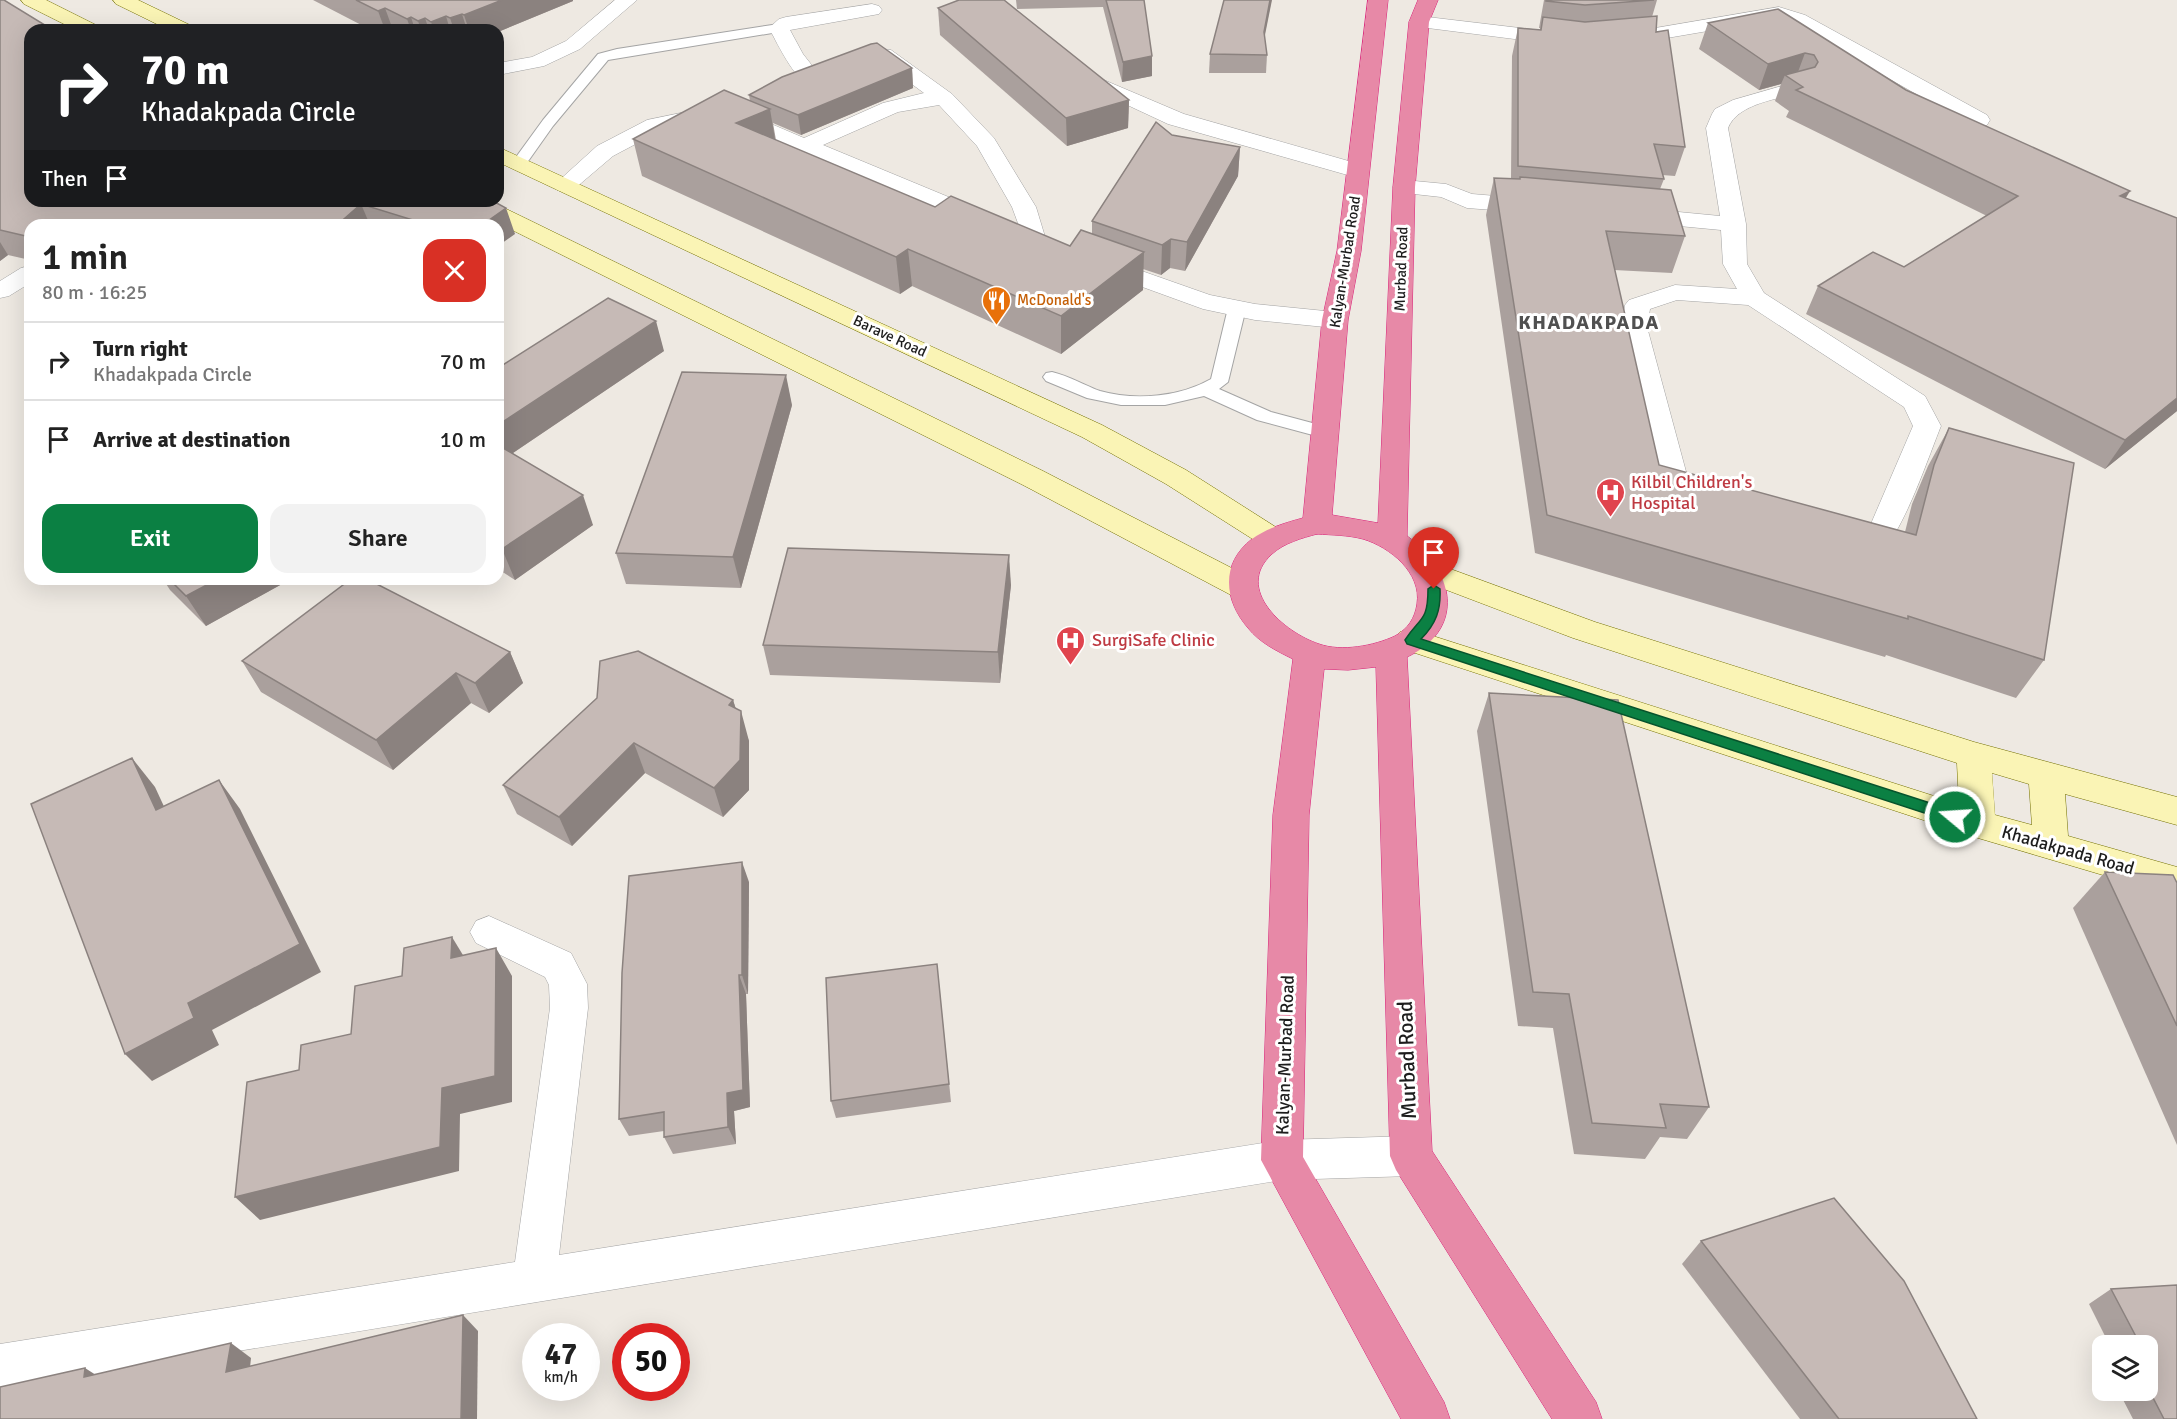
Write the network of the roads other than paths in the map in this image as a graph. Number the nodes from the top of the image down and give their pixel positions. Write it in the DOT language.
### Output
graph roads {
  1 [pos="31,0"];
  2 [pos="123,0"];
  3 [pos="627,0"];
  4 [pos="1378,0"];
  5 [pos="872,10"];
  6 [pos="1423,11"];
  7 [pos="79,24"];
  8 [pos="173,24"];
  9 [pos="779,28"];
  10 [pos="1612,39"];
  11 [pos="1578,41"];
  12 [pos="860,58"];
  13 [pos="504,68"];
  14 [pos="1071,68"];
  15 [pos="790,84"];
  16 [pos="1796,88"];
  17 [pos="945,98"];
  18 [pos="750,99"];
  19 [pos="719,111"];
  20 [pos="1978,120"];
  21 [pos="802,146"];
  22 [pos="509,159"];
  23 [pos="1358,171"];
  24 [pos="564,185"];
  25 [pos="1404,187"];
  26 [pos="1546,189"];
  27 [pos="1446,191"];
  28 [pos="1622,205"];
  29 [pos="484,207"];
  30 [pos="1560,208"];
  31 [pos="1733,214"];
  32 [pos="1016,233"];
  33 [pos="1057,248"];
  34 [pos="1079,256"];
  35 [pos="24,277"];
  36 [pos="0,291"];
  37 [pos="1754,298"];
  38 [pos="1236,308"];
  39 [pos="1335,320"];
  40 [pos="1052,377"];
  41 [pos="1207,390"];
  42 [pos="1324,432"];
  43 [pos="1718,507"];
  44 [pos="1317,524"];
  45 [pos="1829,535"];
  46 [pos="1272,538"];
  47 [pos="1392,540"];
  48 [pos="1426,571"];
  49 [pos="1242,587"];
  50 [pos="1401,646"];
  51 [pos="1310,654"];
  52 [pos="1974,755"];
  53 [pos="2046,775"];
  54 [pos="2177,811"];
  55 [pos="1978,824"];
  56 [pos="2051,845"];
  57 [pos="2177,882"];
  58 [pos="489,932"];
  59 [pos="1411,1156"];
  60 [pos="1282,1160"];
  61 [pos="534,1281"];
  62 [pos="0,1367"];
  63 [pos="1427,1419"];
  64 [pos="1579,1419"];
  1 -- 7 [label="street"];
  2 -- 8 [label="street"];
  3 -- 13 [label="street"];
  4 -- 23 [label="highway, Kalyan-Murbad Road"];
  5 -- 9 [label="street"];
  6 -- 11 [label="street"];
  6 -- 25 [label="highway, Murbad Road"];
  9 -- 15 [label="street"];
  9 -- 22 [label="lane"];
  10 -- 20 [label="street"];
  12 -- 17 [label="street"];
  14 -- 23 [label="street"];
  16 -- 31 [label="street"];
  17 -- 21 [label="street"];
  17 -- 32 [label="street"];
  18 -- 19 [label="street"];
  19 -- 21 [label="street"];
  19 -- 24 [label="street"];
  21 -- 32 [label="street"];
  22 -- 24 [label="street, Barave Road"];
  23 -- 39 [label="highway, Kalyan-Murbad Road"];
  24 -- 46 [label="street, Barave Road"];
  25 -- 27 [label="street"];
  25 -- 47 [label="highway, Murbad Road"];
  26 -- 27 [label="street"];
  27 -- 30 [label="street"];
  28 -- 31 [label="street"];
  29 -- 49 [label="street"];
  31 -- 37 [label="street"];
  32 -- 33 [label="street"];
  34 -- 38 [label="street"];
  35 -- 36 [label="street"];
  37 -- 43 [label="street"];
  37 -- 45 [label="street"];
  38 -- 39 [label="street"];
  38 -- 41 [label="lane"];
  39 -- 42 [label="highway, Kalyan-Murbad Road"];
  40 -- 41 [label="lane"];
  41 -- 42 [label="lane"];
  42 -- 44 [label="highway, Kalyan-Murbad Road"];
  44 -- 46 [label="highway"];
  44 -- 47 [label="highway"];
  46 -- 49 [label="highway"];
  47 -- 48 [label="highway"];
  48 -- 50 [label="highway"];
  48 -- 52 [label="street"];
  49 -- 51 [label="highway"];
  50 -- 51 [label="highway"];
  50 -- 55 [label="street, Khadakpada Road"];
  50 -- 59 [label="highway, Murbad Road"];
  51 -- 60 [label="highway, Kalyan-Murbad Road"];
  52 -- 53 [label="street"];
  52 -- 55 [label="street"];
  53 -- 54 [label="street"];
  53 -- 56 [label="street"];
  55 -- 56 [label="street, Khadakpada Road"];
  56 -- 57 [label="street, Khadakpada Road"];
  58 -- 61 [label="street"];
  59 -- 60 [label="street"];
  59 -- 64 [label="highway"];
  60 -- 61 [label="street"];
  60 -- 63 [label="highway, Kalyan-Murbad Road"];
  61 -- 62 [label="street"];
}
